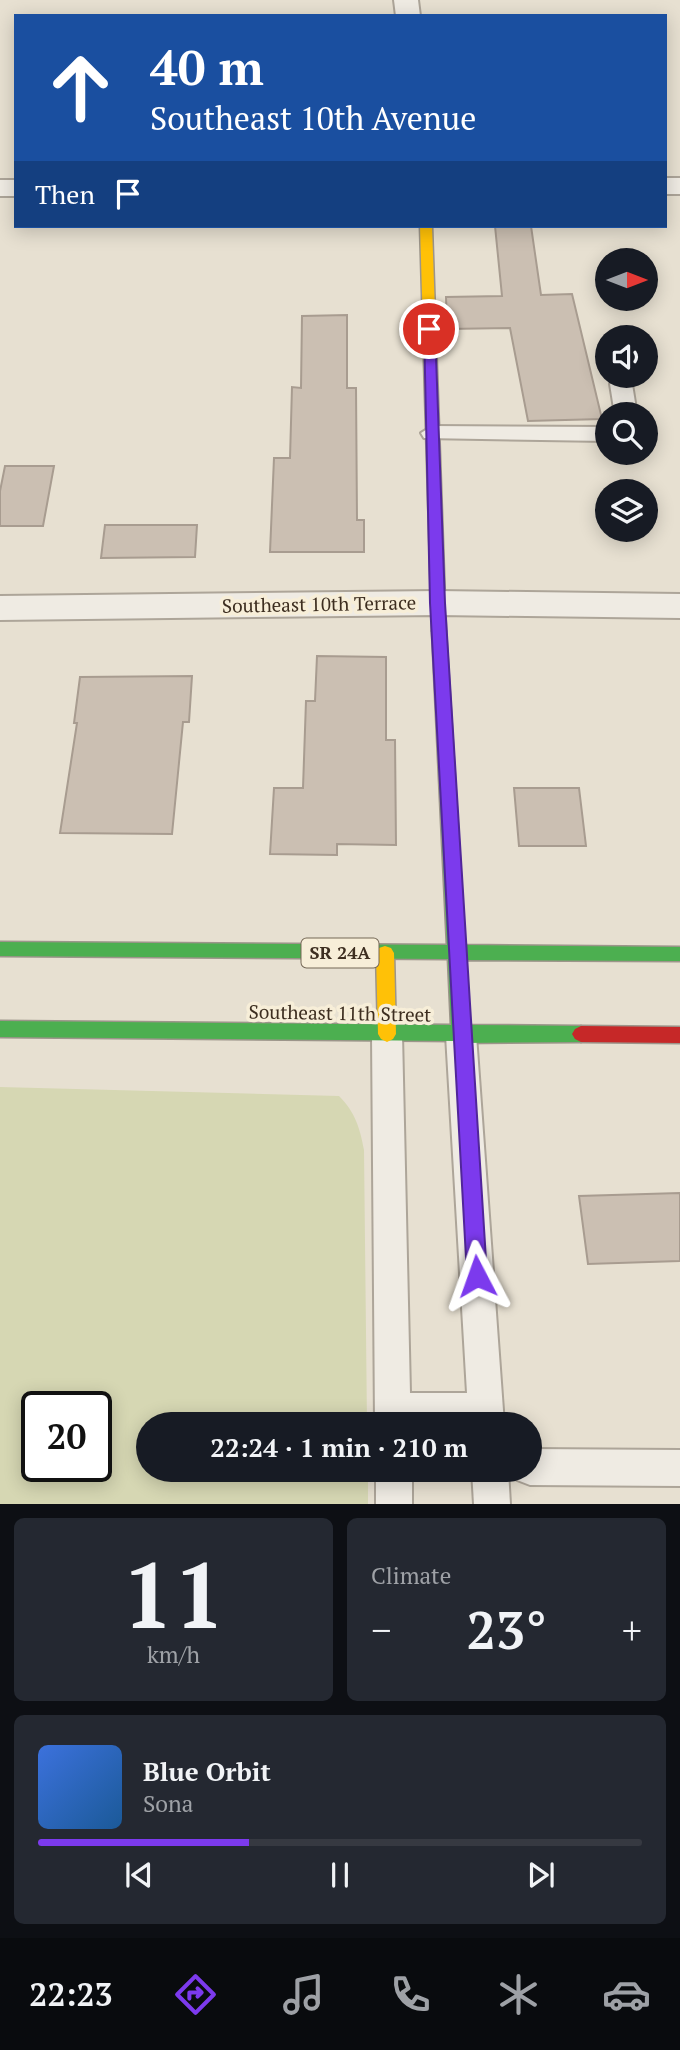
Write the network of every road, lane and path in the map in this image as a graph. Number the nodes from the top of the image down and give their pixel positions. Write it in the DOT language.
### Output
graph roads {
  1 [pos="425,228"];
  2 [pos="432,433"];
  3 [pos="595,434"];
  4 [pos="438,603"];
  5 [pos="680,606"];
  6 [pos="0,608"];
  7 [pos="0,949"];
  8 [pos="385,953"];
  9 [pos="457,954"];
  10 [pos="680,954"];
  11 [pos="0,1030"];
  12 [pos="387,1034"];
  13 [pos="461,1035"];
  14 [pos="680,1035"];
  15 [pos="393,1412"];
  16 [pos="487,1412"];
  17 [pos="542,1468"];
  18 [pos="680,1468"];
  19 [pos="394,1482"];
  20 [pos="491,1482"];
  21 [pos="394,1504"];
  22 [pos="492,1504"];
  1 -- 2 [label="main road"];
  2 -- 3 [label="lane"];
  2 -- 4 [label="main road"];
  4 -- 5 [label="street, Southeast 10th Terrace"];
  4 -- 6 [label="street, Southeast 10th Terrace"];
  4 -- 9 [label="main road"];
  7 -- 8 [label="main road, SR 24A"];
  8 -- 9 [label="main road, SR 24A"];
  8 -- 12 [label="main road"];
  9 -- 10 [label="main road, SR 24A"];
  9 -- 13 [label="main road"];
  11 -- 12 [label="main road, Southeast 11th Street"];
  12 -- 13 [label="main road, Southeast 11th Street"];
  12 -- 15 [label="lane"];
  13 -- 14 [label="main road, Southeast 11th Street"];
  13 -- 16 [label="lane"];
  17 -- 18 [label="lane"];
  19 -- 21 [label="lane"];
  20 -- 22 [label="lane"];
}
